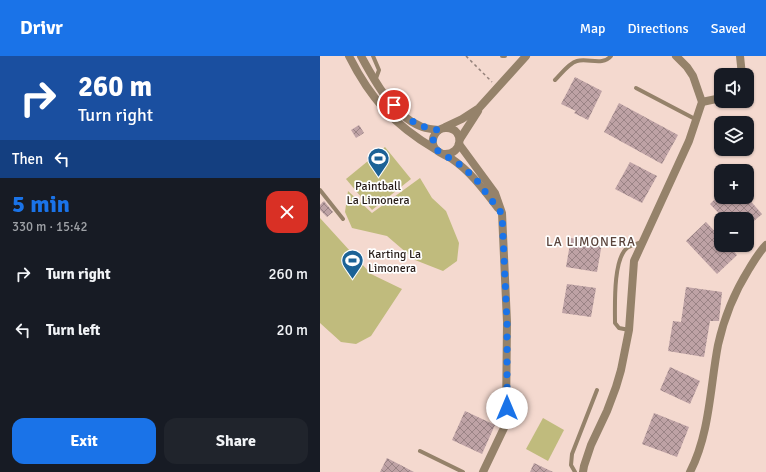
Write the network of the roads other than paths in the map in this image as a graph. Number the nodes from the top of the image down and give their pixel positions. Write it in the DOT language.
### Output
graph roads {
  1 [pos="349,56"];
  2 [pos="361,56"];
  3 [pos="373,56"];
  4 [pos="526,56"];
  5 [pos="611,56"];
  6 [pos="676,56"];
  7 [pos="740,56"];
  8 [pos="741,68"];
  9 [pos="555,80"];
  10 [pos="375,81"];
  11 [pos="636,88"];
  12 [pos="714,99"];
  13 [pos="702,102"];
  14 [pos="478,108"];
  15 [pos="697,120"];
  16 [pos="441,129"];
  17 [pos="459,142"];
  18 [pos="435,149"];
  19 [pos="444,154"];
  20 [pos="320,190"];
  21 [pos="502,214"];
  22 [pos="343,219"];
  23 [pos="642,242"];
  24 [pos="766,245"];
  25 [pos="629,330"];
  26 [pos="597,390"];
  27 [pos="420,451"];
  28 [pos="463,472"];
  29 [pos="483,472"];
  30 [pos="574,472"];
  31 [pos="583,472"];
  32 [pos="690,472"];
  1 -- 18 [label="street"];
  2 -- 10 [label="street"];
  3 -- 10 [label="lane"];
  4 -- 14 [label="street"];
  5 -- 9 [label="lane"];
  6 -- 13 [label="street"];
  7 -- 8 [label="street"];
  10 -- 16 [label="street"];
  11 -- 15 [label="lane"];
  12 -- 13 [label="street"];
  13 -- 15 [label="street"];
  14 -- 16 [label="street"];
  14 -- 17 [label="street"];
  15 -- 23 [label="street"];
  16 -- 17 [label="street"];
  16 -- 18 [label="street"];
  17 -- 19 [label="street"];
  17 -- 21 [label="street"];
  18 -- 19 [label="street"];
  19 -- 21 [label="street"];
  20 -- 22 [label="lane"];
  21 -- 29 [label="street"];
  23 -- 25 [label="street"];
  23 -- 25 [label="lane"];
  24 -- 32 [label="street"];
  25 -- 31 [label="street"];
  26 -- 30 [label="lane"];
  27 -- 28 [label="lane"];
}
